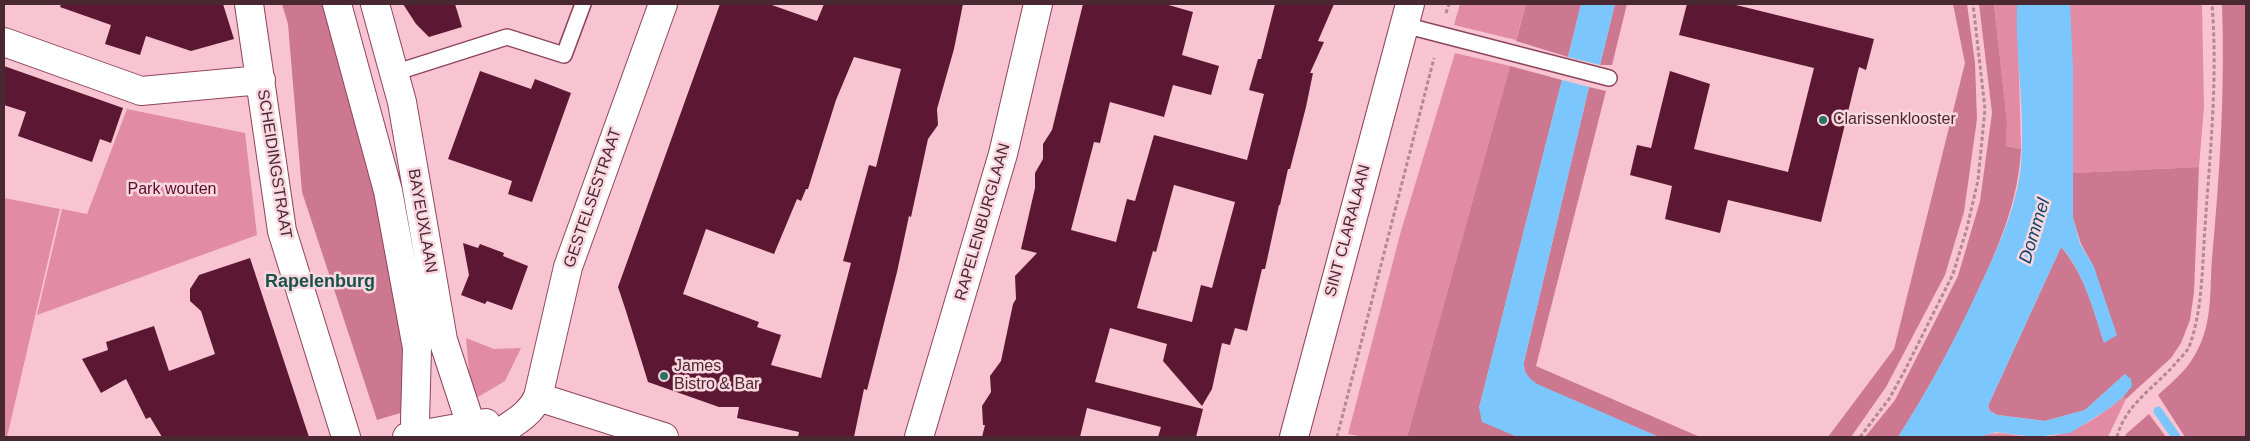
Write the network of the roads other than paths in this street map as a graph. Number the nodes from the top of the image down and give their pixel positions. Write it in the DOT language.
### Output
graph roads {
  1 [pos="249,4"];
  2 [pos="337,4"];
  3 [pos="375,4"];
  4 [pos="583,4"];
  5 [pos="661,4"];
  6 [pos="1038,4"];
  7 [pos="1407,14"];
  8 [pos="4,42"];
  9 [pos="394,72"];
  10 [pos="1608,78"];
  11 [pos="261,80"];
  12 [pos="538,397"];
  13 [pos="470,432"];
  14 [pos="500,432"];
  15 [pos="346,437"];
  16 [pos="414,437"];
  17 [pos="664,437"];
  18 [pos="919,437"];
  19 [pos="1294,437"];
  1 -- 11 [label="street, SCHEIDINGSTRAAT"];
  2 -- 16 [label="street, BAYEUXLAAN"];
  3 -- 9 [label="street, BAYEUXLAAN"];
  4 -- 9 [label="lane"];
  5 -- 12 [label="street, GESTELSESTRAAT"];
  6 -- 18 [label="street, RAPELENBURGLAAN"];
  7 -- 10 [label="lane, SINT CLARALAAN"];
  7 -- 19 [label="street, SINT CLARALAAN"];
  8 -- 11 [label="street"];
  9 -- 13 [label="street, BAYEUXLAAN"];
  11 -- 15 [label="street, SCHEIDINGSTRAAT"];
  12 -- 14 [label="street"];
  12 -- 17 [label="street"];
  13 -- 14 [label="street"];
  13 -- 16 [label="street"];
}
